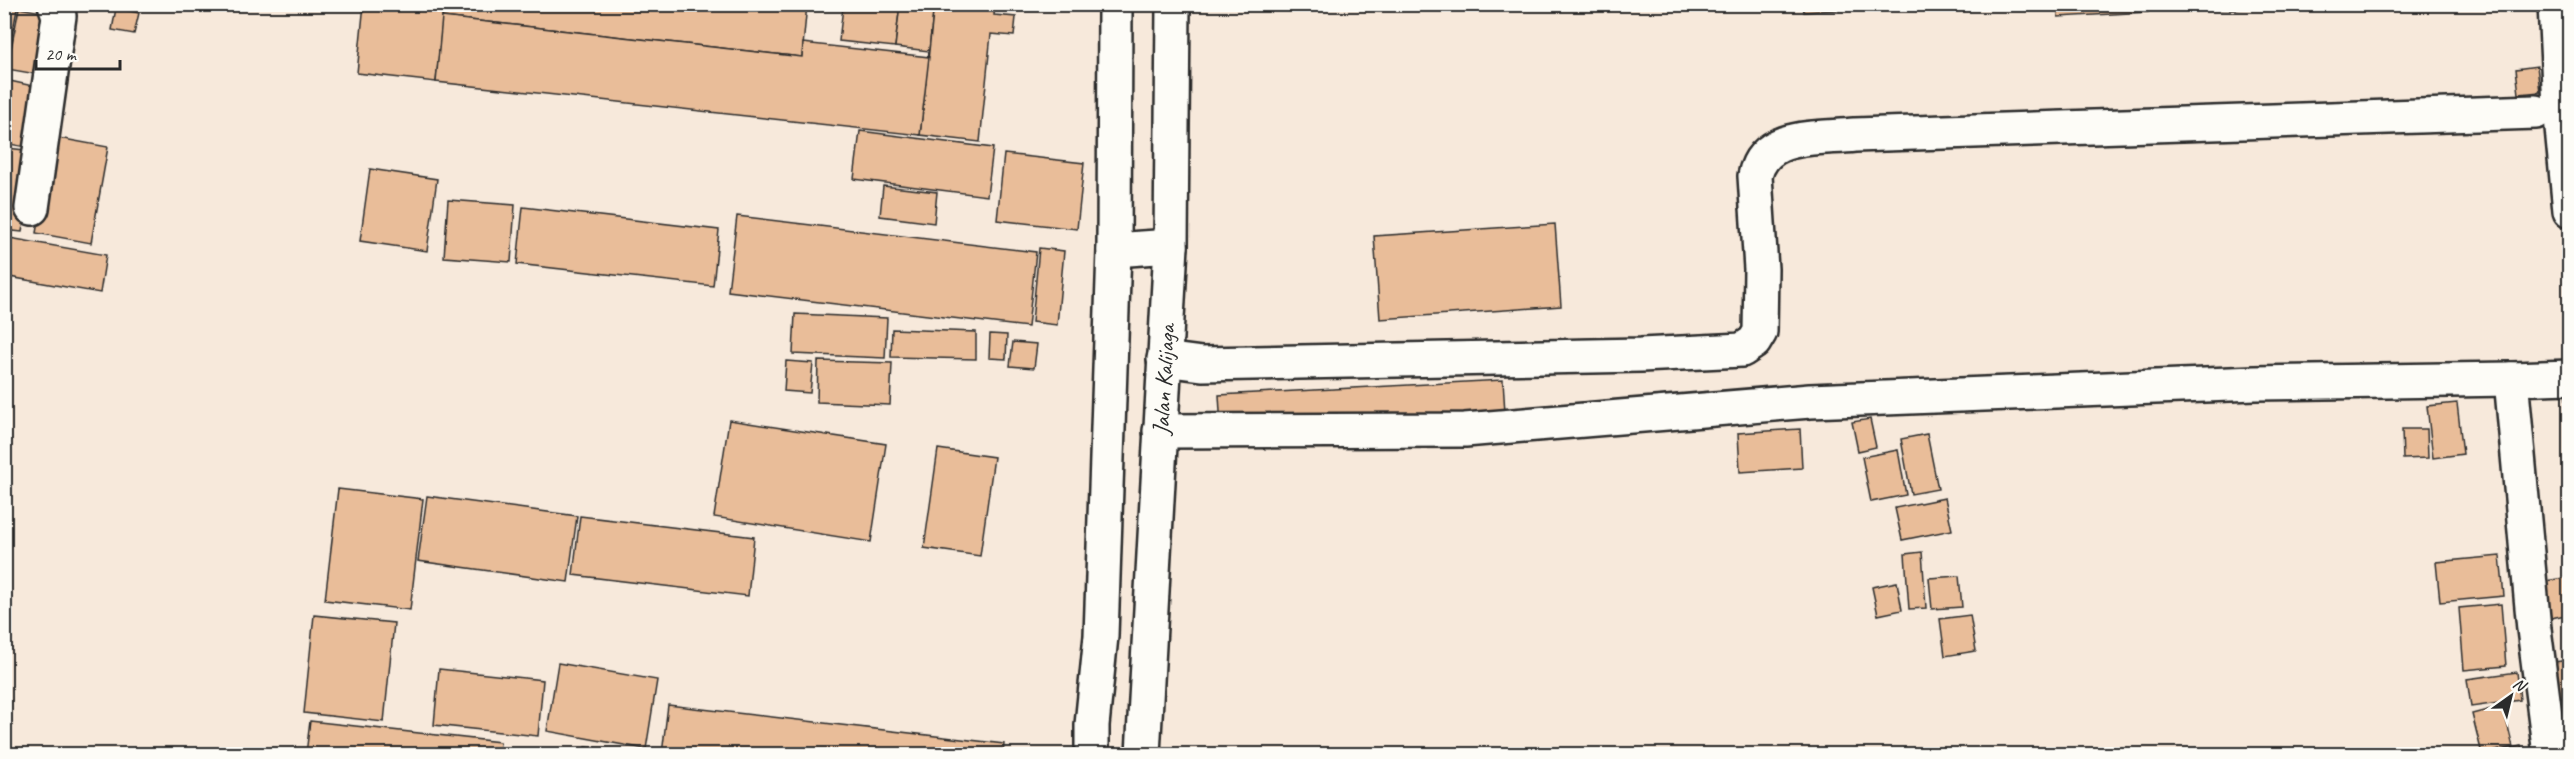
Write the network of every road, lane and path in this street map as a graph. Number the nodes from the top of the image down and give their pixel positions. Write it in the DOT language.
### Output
graph roads {
  1 [pos="56,4"];
  2 [pos="1115,4"];
  3 [pos="1173,4"];
  4 [pos="2555,4"];
  5 [pos="2536,112"];
  6 [pos="32,208"];
  7 [pos="2570,211"];
  8 [pos="1171,246"];
  9 [pos="1114,250"];
  10 [pos="1164,359"];
  11 [pos="2570,377"];
  12 [pos="2511,379"];
  13 [pos="1160,431"];
  14 [pos="1092,754"];
  15 [pos="1143,754"];
  16 [pos="2550,754"];
  1 -- 6 [label="main road"];
  2 -- 9 [label="main road"];
  3 -- 8 [label="main road, Jalan Kalijaga"];
  4 -- 7 [label="main road"];
  5 -- 10 [label="main road"];
  8 -- 9 [label="main road"];
  8 -- 10 [label="main road, Jalan Kalijaga"];
  9 -- 14 [label="main road"];
  10 -- 13 [label="main road, Jalan Kalijaga"];
  11 -- 12 [label="main road"];
  12 -- 13 [label="main road"];
  12 -- 16 [label="main road"];
  13 -- 15 [label="main road, Jalan Kalijaga"];
}
